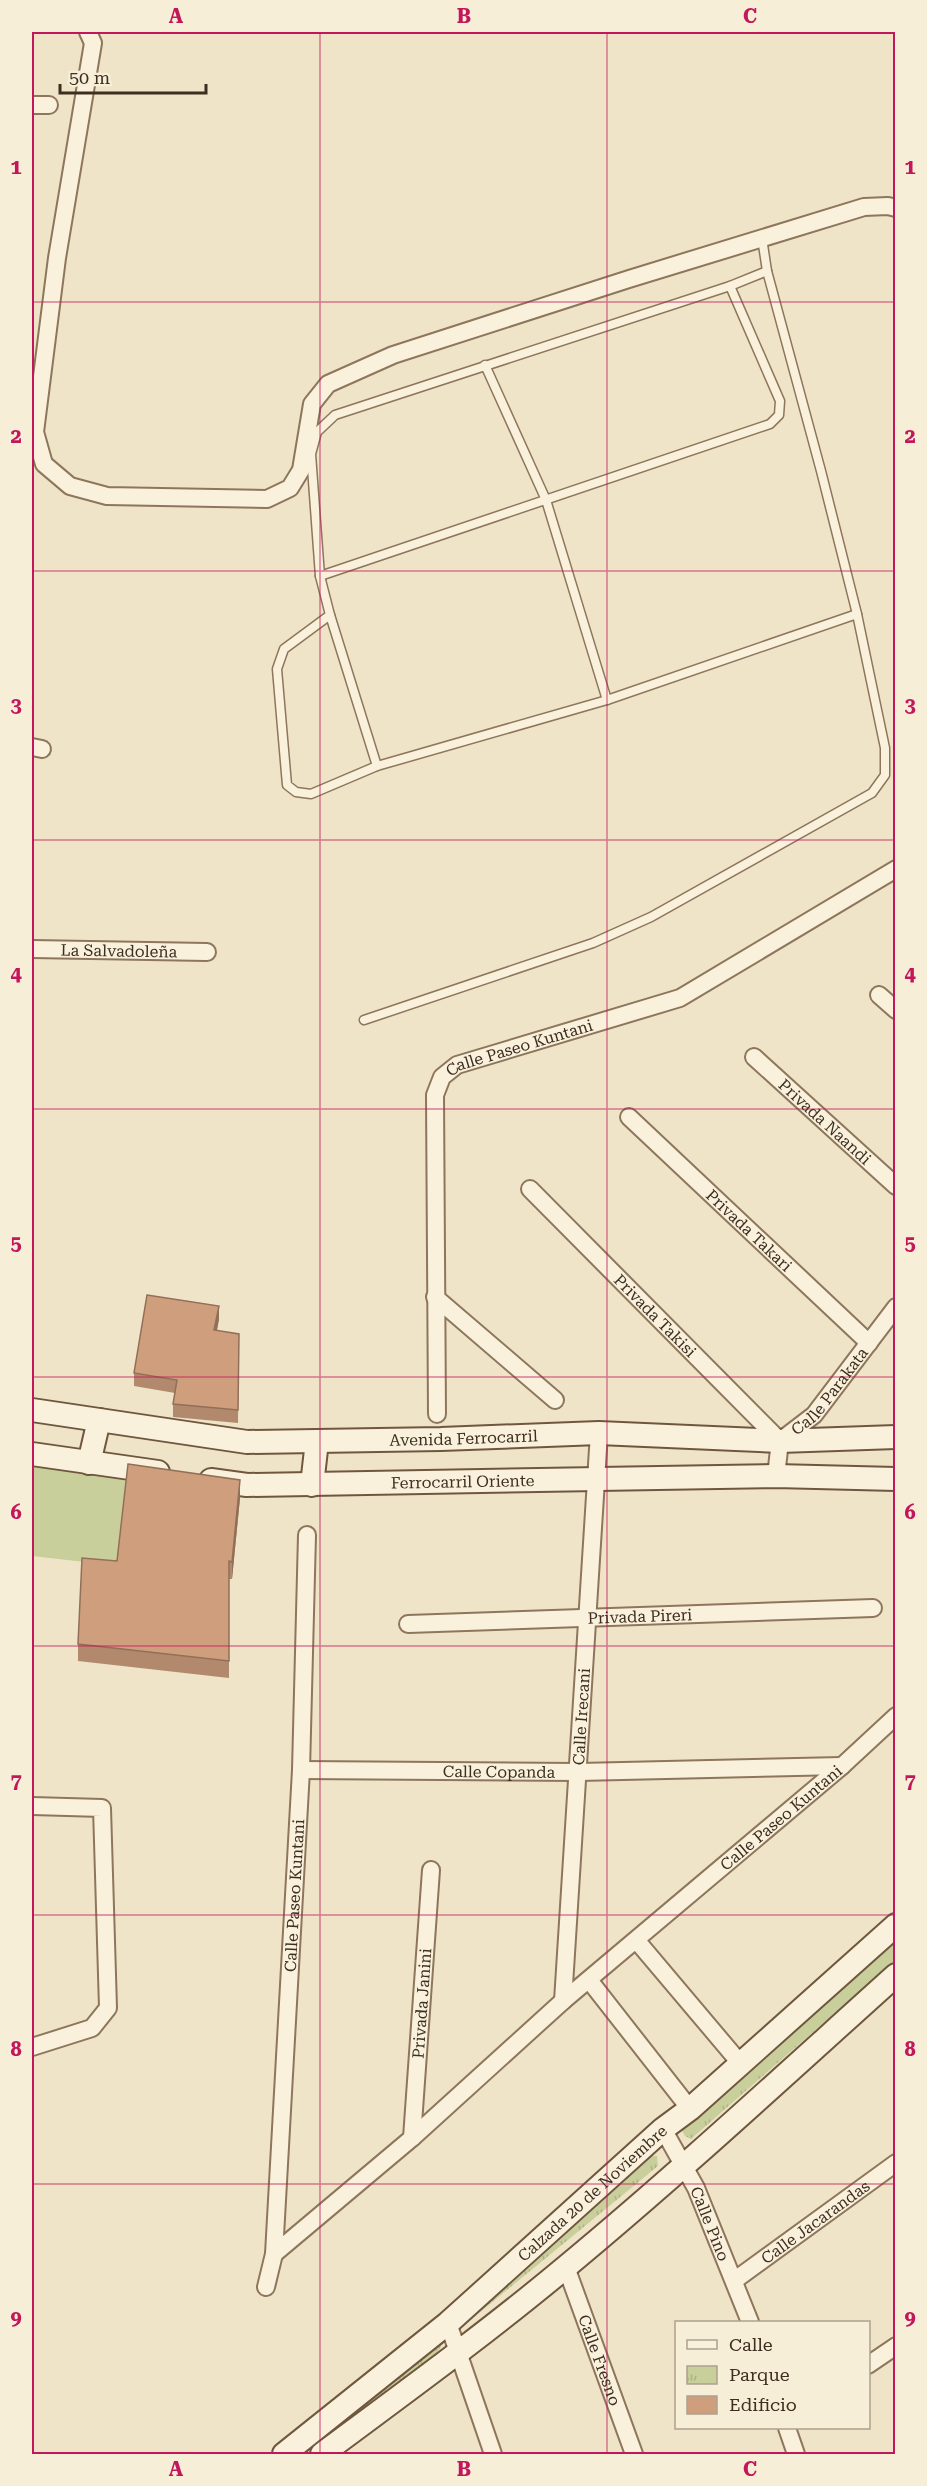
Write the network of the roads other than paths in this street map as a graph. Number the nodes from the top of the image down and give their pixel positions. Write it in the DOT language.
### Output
graph roads {
  1 [pos="88,32"];
  2 [pos="32,105"];
  3 [pos="49,105"];
  4 [pos="896,208"];
  5 [pos="762,238"];
  6 [pos="767,271"];
  7 [pos="730,286"];
  8 [pos="485,365"];
  9 [pos="546,500"];
  10 [pos="320,576"];
  11 [pos="857,614"];
  12 [pos="330,615"];
  13 [pos="607,700"];
  14 [pos="377,766"];
  15 [pos="896,869"];
  16 [pos="32,949"];
  17 [pos="207,952"];
  18 [pos="879,995"];
  19 [pos="896,1010"];
  20 [pos="364,1020"];
  21 [pos="754,1057"];
  22 [pos="628,1117"];
  23 [pos="896,1186"];
  24 [pos="530,1189"];
  25 [pos="435,1297"];
  26 [pos="896,1307"];
  27 [pos="869,1343"];
  28 [pos="555,1400"];
  29 [pos="32,1410"];
  30 [pos="437,1414"];
  31 [pos="99,1420"];
  32 [pos="599,1433"];
  33 [pos="896,1437"];
  34 [pos="316,1441"];
  35 [pos="780,1441"];
  36 [pos="32,1454"];
  37 [pos="89,1462"];
  38 [pos="776,1476"];
  39 [pos="896,1479"];
  40 [pos="595,1481"];
  41 [pos="312,1485"];
  42 [pos="307,1535"];
  43 [pos="873,1608"];
  44 [pos="588,1617"];
  45 [pos="408,1624"];
  46 [pos="896,1716"];
  47 [pos="842,1766"];
  48 [pos="301,1770"];
  49 [pos="579,1773"];
  50 [pos="32,1806"];
  51 [pos="431,1870"];
  52 [pos="896,1925"];
  53 [pos="637,1941"];
  54 [pos="896,1975"];
  55 [pos="589,1980"];
  56 [pos="563,2001"];
  57 [pos="32,2047"];
  58 [pos="740,2063"];
  59 [pos="690,2109"];
  60 [pos="663,2129"];
  61 [pos="412,2138"];
  62 [pos="896,2163"];
  63 [pos="685,2164"];
  64 [pos="274,2254"];
  65 [pos="566,2267"];
  66 [pos="735,2280"];
  67 [pos="266,2287"];
  68 [pos="750,2321"];
  69 [pos="448,2323"];
  70 [pos="896,2346"];
  71 [pos="458,2352"];
  72 [pos="870,2364"];
  73 [pos="788,2429"];
  74 [pos="284,2454"];
  75 [pos="322,2454"];
  76 [pos="493,2454"];
  77 [pos="634,2454"];
  78 [pos="796,2454"];
  1 -- 5 [label="street"];
  2 -- 3 [label="street"];
  4 -- 5 [label="street"];
  5 -- 6 [label="lane"];
  6 -- 7 [label="lane"];
  6 -- 11 [label="lane"];
  7 -- 8 [label="lane"];
  7 -- 9 [label="lane"];
  8 -- 9 [label="lane"];
  8 -- 10 [label="lane"];
  9 -- 10 [label="lane"];
  9 -- 13 [label="lane"];
  10 -- 12 [label="lane"];
  11 -- 13 [label="lane"];
  11 -- 20 [label="lane"];
  12 -- 14 [label="lane"];
  12 -- 14 [label="lane"];
  13 -- 14 [label="lane"];
  15 -- 25 [label="street, Calle Paseo Kuntani"];
  16 -- 17 [label="street, La Salvadoleña"];
  18 -- 19 [label="street"];
  21 -- 23 [label="street, Privada Naandi"];
  22 -- 27 [label="street, Privada Takari"];
  24 -- 35 [label="street, Privada Takisi"];
  25 -- 28 [label="street"];
  25 -- 30 [label="street, Calle Paseo Kuntani"];
  26 -- 27 [label="street, Calle Parakata"];
  27 -- 35 [label="street, Calle Parakata"];
  29 -- 31 [label="main road, Avenida Ferrocarril"];
  31 -- 34 [label="main road, Avenida Ferrocarril"];
  31 -- 37 [label="main road"];
  32 -- 34 [label="main road, Avenida Ferrocarril"];
  32 -- 35 [label="main road, Avenida Ferrocarril"];
  32 -- 40 [label="street, Calle Irecani"];
  33 -- 35 [label="main road, Avenida Ferrocarril"];
  34 -- 41 [label="main road"];
  35 -- 38 [label="street, Calle Parakata"];
  36 -- 37 [label="main road, Ferrocarril Oriente"];
  37 -- 41 [label="main road, Ferrocarril Oriente"];
  38 -- 39 [label="main road, Ferrocarril Oriente"];
  38 -- 40 [label="main road, Ferrocarril Oriente"];
  40 -- 41 [label="main road, Ferrocarril Oriente"];
  40 -- 44 [label="street, Calle Irecani"];
  42 -- 48 [label="street, Calle Paseo Kuntani"];
  43 -- 44 [label="street, Privada Pireri"];
  44 -- 45 [label="street, Privada Pireri"];
  44 -- 49 [label="street, Calle Irecani"];
  46 -- 47 [label="street, Calle Paseo Kuntani"];
  47 -- 49 [label="street, Calle Copanda"];
  47 -- 53 [label="street, Calle Paseo Kuntani"];
  48 -- 49 [label="street, Calle Copanda"];
  48 -- 64 [label="street, Calle Paseo Kuntani"];
  49 -- 56 [label="street, Calle Irecani"];
  50 -- 57 [label="street"];
  51 -- 61 [label="street, Privada Janini"];
  52 -- 58 [label="main road, Calzada 20 de Noviembre"];
  53 -- 55 [label="street, Calle Paseo Kuntani"];
  53 -- 58 [label="street"];
  54 -- 63 [label="main road"];
  55 -- 56 [label="street, Calle Paseo Kuntani"];
  55 -- 59 [label="street"];
  56 -- 61 [label="street, Calle Paseo Kuntani"];
  58 -- 59 [label="main road, Calzada 20 de Noviembre"];
  59 -- 60 [label="main road, Calzada 20 de Noviembre"];
  60 -- 63 [label="street, Calle Pino"];
  60 -- 69 [label="main road, Calzada 20 de Noviembre"];
  61 -- 64 [label="street, Calle Paseo Kuntani"];
  62 -- 66 [label="street, Calle Jacarandas"];
  63 -- 65 [label="main road"];
  63 -- 66 [label="street, Calle Pino"];
  64 -- 67 [label="street, Calle Paseo Kuntani"];
  65 -- 71 [label="main road"];
  65 -- 77 [label="street, Calle Fresno"];
  66 -- 68 [label="street, Calle Pino"];
  69 -- 71 [label="street"];
  69 -- 74 [label="main road, Calzada 20 de Noviembre"];
  70 -- 72 [label="street"];
  71 -- 75 [label="main road"];
  71 -- 76 [label="street"];
  73 -- 78 [label="street"];
}
